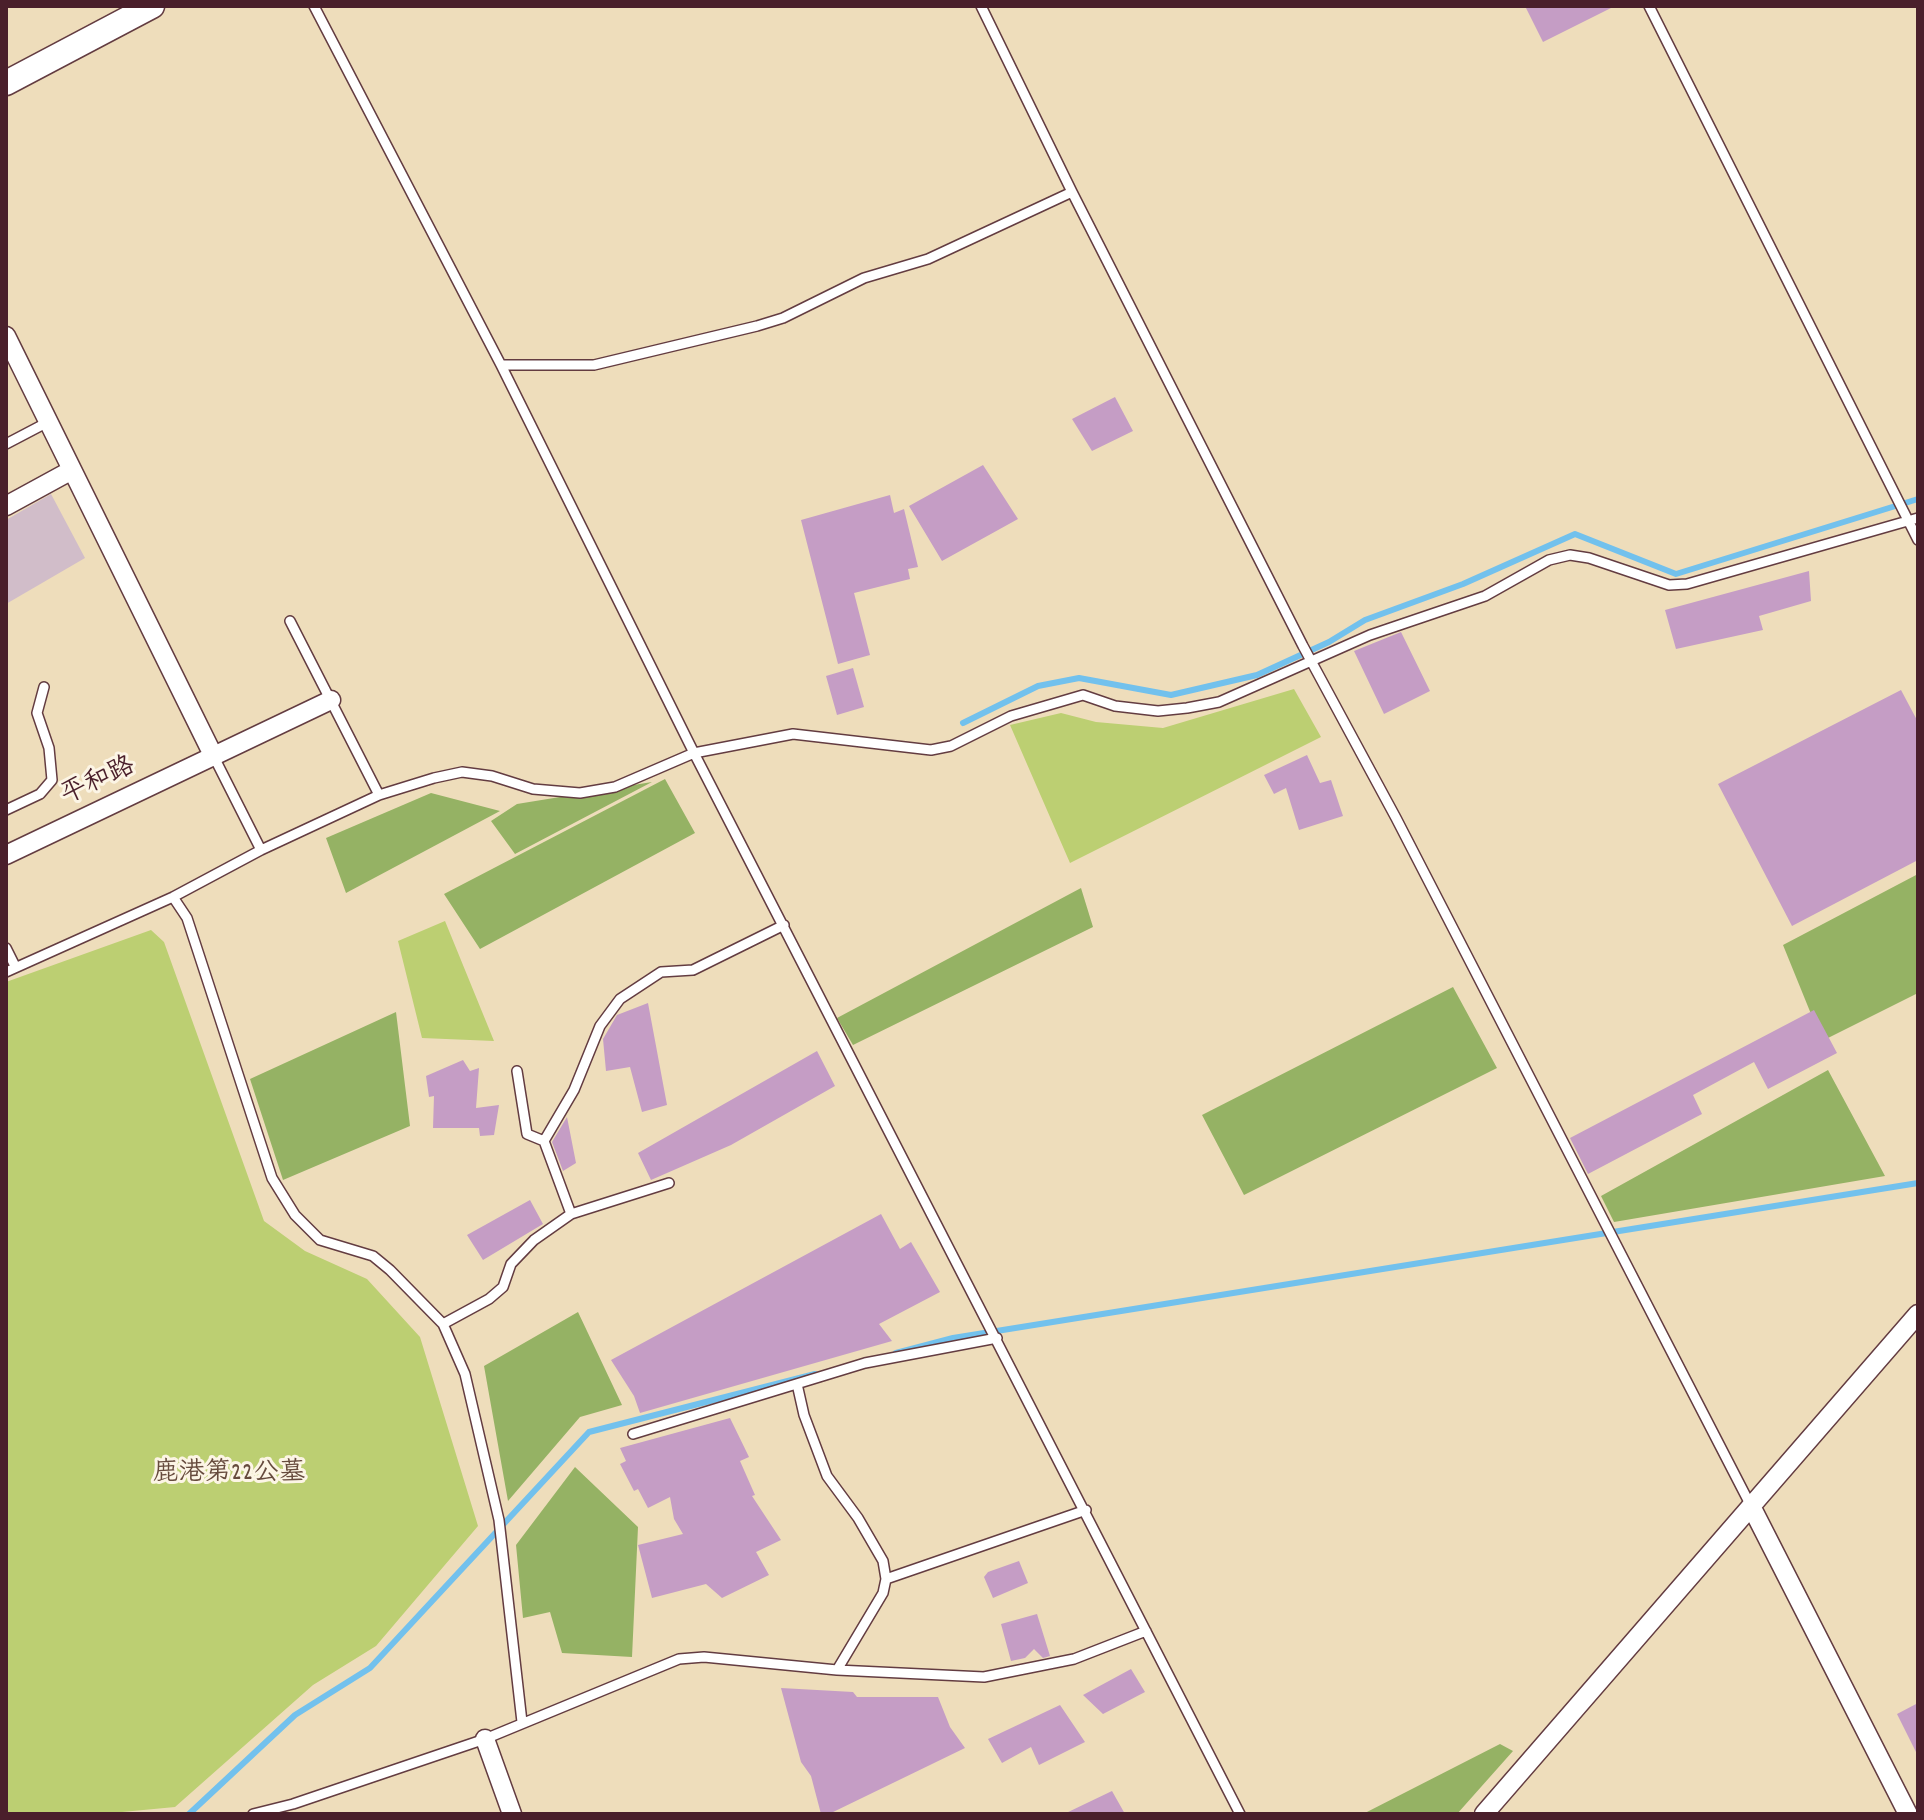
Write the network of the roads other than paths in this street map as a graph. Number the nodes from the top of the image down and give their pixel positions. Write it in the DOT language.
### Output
graph roads {
  1 [pos="152,6"];
  2 [pos="314,6"];
  3 [pos="981,6"];
  4 [pos="1649,6"];
  5 [pos="6,83"];
  6 [pos="1072,192"];
  7 [pos="6,336"];
  8 [pos="501,365"];
  9 [pos="48,422"];
  10 [pos="6,444"];
  11 [pos="72,470"];
  12 [pos="6,506"];
  13 [pos="1913,520"];
  14 [pos="1918,540"];
  15 [pos="290,621"];
  16 [pos="1312,663"];
  17 [pos="44,687"];
  18 [pos="331,700"];
  19 [pos="694,753"];
  20 [pos="214,757"];
  21 [pos="379,795"];
  22 [pos="6,810"];
  23 [pos="261,850"];
  24 [pos="6,855"];
  25 [pos="173,897"];
  26 [pos="784,925"];
  27 [pos="6,948"];
  28 [pos="15,966"];
  29 [pos="6,972"];
  30 [pos="517,1071"];
  31 [pos="544,1141"];
  32 [pos="669,1183"];
  33 [pos="571,1214"];
  34 [pos="1918,1314"];
  35 [pos="443,1324"];
  36 [pos="997,1338"];
  37 [pos="797,1384"];
  38 [pos="633,1434"];
  39 [pos="1751,1506"];
  40 [pos="1086,1510"];
  41 [pos="886,1579"];
  42 [pos="1146,1631"];
  43 [pos="837,1670"];
  44 [pos="522,1722"];
  45 [pos="485,1739"];
  46 [pos="253,1814"];
  47 [pos="512,1814"];
  48 [pos="1240,1814"];
  49 [pos="1484,1814"];
  50 [pos="1908,1814"];
  1 -- 5 [label="street"];
  2 -- 8 [label="lane"];
  3 -- 6 [label="lane"];
  4 -- 13 [label="lane"];
  6 -- 8 [label="lane"];
  6 -- 16 [label="lane"];
  7 -- 9 [label="street"];
  8 -- 19 [label="lane"];
  9 -- 10 [label="lane"];
  9 -- 11 [label="street"];
  11 -- 12 [label="street"];
  11 -- 20 [label="street"];
  13 -- 14 [label="lane"];
  13 -- 16 [label="lane"];
  15 -- 18 [label="lane"];
  16 -- 19 [label="lane"];
  16 -- 39 [label="lane"];
  17 -- 22 [label="lane"];
  18 -- 20 [label="street, 平和路"];
  18 -- 21 [label="lane"];
  19 -- 21 [label="lane"];
  19 -- 26 [label="lane"];
  20 -- 23 [label="lane"];
  20 -- 24 [label="street, 平和路"];
  21 -- 23 [label="lane"];
  23 -- 25 [label="lane"];
  25 -- 28 [label="lane"];
  25 -- 35 [label="lane"];
  26 -- 31 [label="lane"];
  26 -- 36 [label="lane"];
  27 -- 28 [label="lane"];
  28 -- 29 [label="lane"];
  30 -- 31 [label="lane"];
  31 -- 33 [label="lane"];
  32 -- 33 [label="lane"];
  33 -- 35 [label="lane"];
  34 -- 39 [label="street"];
  35 -- 44 [label="lane"];
  36 -- 37 [label="lane"];
  36 -- 40 [label="lane"];
  37 -- 38 [label="lane"];
  37 -- 41 [label="lane"];
  39 -- 49 [label="street"];
  39 -- 50 [label="street"];
  40 -- 41 [label="lane"];
  40 -- 42 [label="lane"];
  41 -- 43 [label="lane"];
  42 -- 43 [label="lane"];
  42 -- 48 [label="lane"];
  43 -- 44 [label="lane"];
  44 -- 45 [label="lane"];
  45 -- 46 [label="lane"];
  45 -- 47 [label="street"];
}
